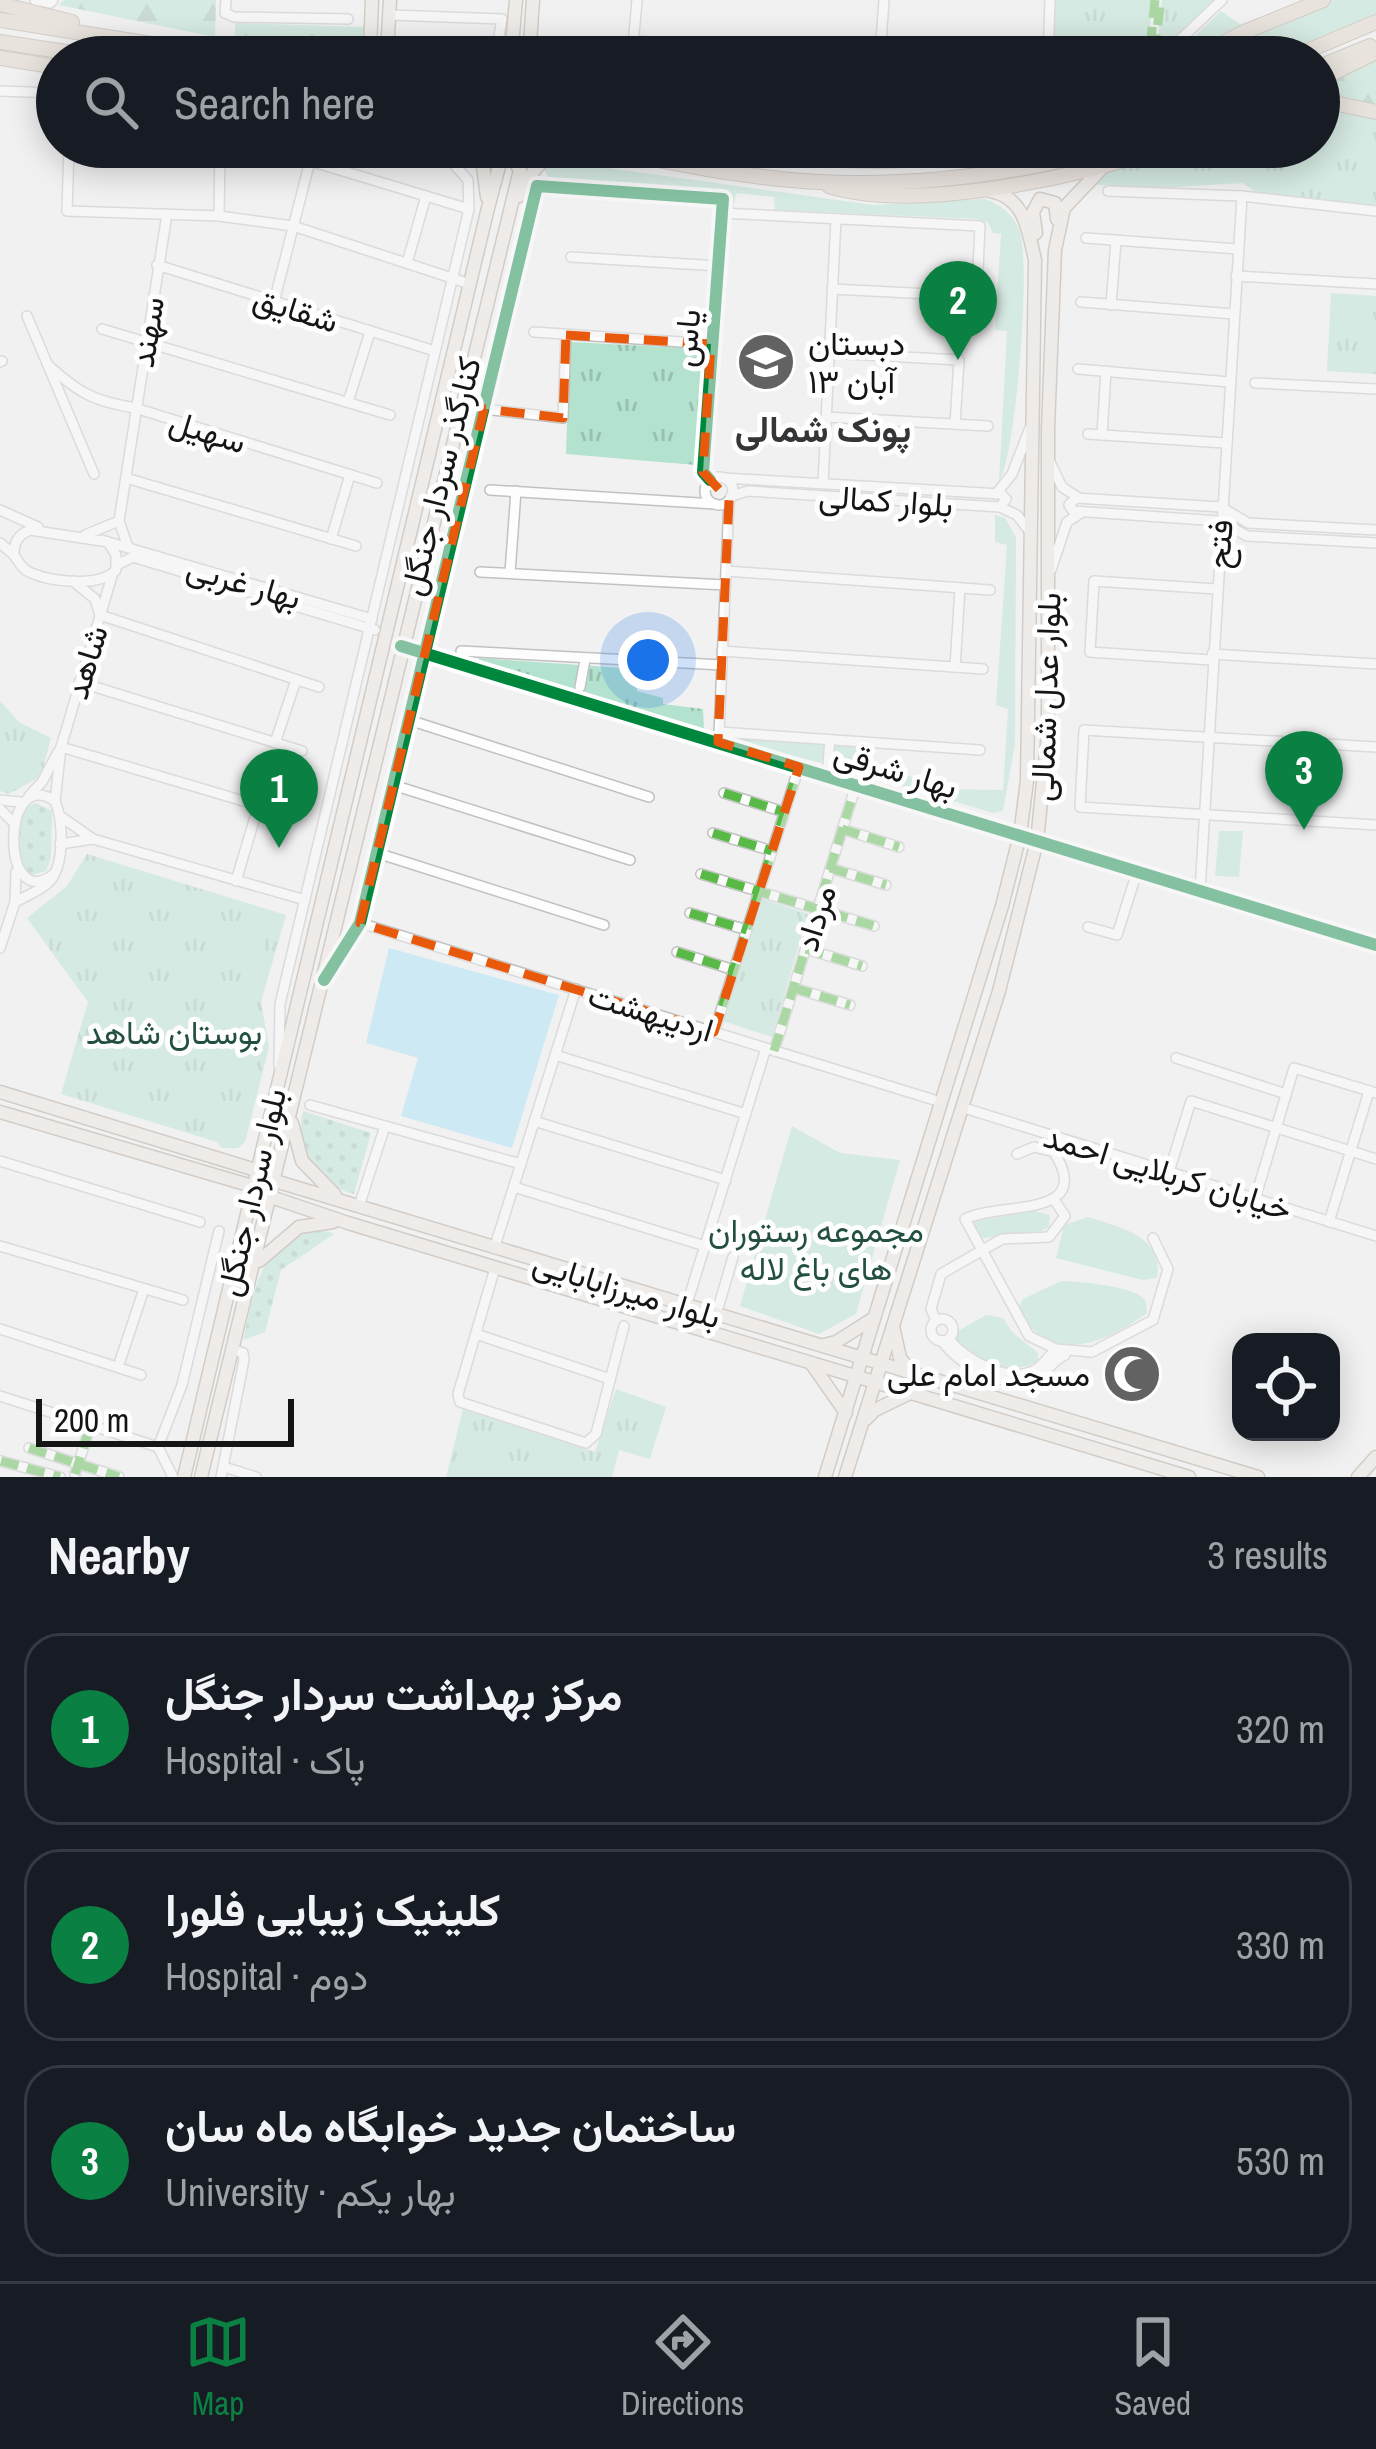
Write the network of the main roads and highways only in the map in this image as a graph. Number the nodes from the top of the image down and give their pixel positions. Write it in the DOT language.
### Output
graph roads {
  1 [pos="371,0"];
  2 [pos="389,0"];
  3 [pos="516,0"];
  4 [pos="533,0"];
  5 [pos="1324,0"];
  6 [pos="0,4"];
  7 [pos="0,20"];
  8 [pos="1376,22"];
  9 [pos="116,36"];
  10 [pos="119,36"];
  11 [pos="370,36"];
  12 [pos="388,36"];
  13 [pos="513,36"];
  14 [pos="530,36"];
  15 [pos="1235,36"];
  16 [pos="1340,37"];
  17 [pos="0,42"];
  18 [pos="36,47"];
  19 [pos="1376,48"];
  20 [pos="0,58"];
  21 [pos="1340,60"];
  22 [pos="36,64"];
  23 [pos="1340,68"];
  24 [pos="1340,104"];
  25 [pos="1376,112"];
  26 [pos="483,168"];
  27 [pos="499,168"];
  28 [pos="520,168"];
  29 [pos="534,168"];
  30 [pos="723,168"];
  31 [pos="1022,168"];
  32 [pos="1098,168"];
  33 [pos="1102,168"];
  34 [pos="817,182"];
  35 [pos="977,190"];
  36 [pos="488,208"];
  37 [pos="510,212"];
  38 [pos="1055,250"];
  39 [pos="1035,260"];
  40 [pos="0,1092"];
  41 [pos="290,1106"];
  42 [pos="0,1112"];
  43 [pos="256,1170"];
  44 [pos="275,1181"];
  45 [pos="252,1186"];
  46 [pos="272,1197"];
  47 [pos="341,1199"];
  48 [pos="348,1223"];
  49 [pos="255,1267"];
  50 [pos="875,1317"];
  51 [pos="893,1320"];
  52 [pos="817,1346"];
  53 [pos="862,1358"];
  54 [pos="811,1361"];
  55 [pos="880,1364"];
  56 [pos="913,1374"];
  57 [pos="857,1376"];
  58 [pos="874,1381"];
  59 [pos="913,1393"];
  60 [pos="846,1413"];
  61 [pos="862,1424"];
  62 [pos="1376,1457"];
  63 [pos="850,1476"];
  64 [pos="184,1477"];
  65 [pos="201,1477"];
  66 [pos="825,1477"];
  67 [pos="1189,1477"];
  68 [pos="1258,1477"];
  69 [pos="1358,1477"];
  1 -- 11 [label="main road"];
  2 -- 12 [label="main road"];
  3 -- 13 [label="main road"];
  4 -- 14 [label="main road"];
  5 -- 15 [label="highway"];
  6 -- 10 [label="highway"];
  7 -- 9 [label="highway"];
  8 -- 16 [label="highway"];
  17 -- 18 [label="highway"];
  19 -- 21 [label="highway"];
  19 -- 23 [label="highway"];
  20 -- 22 [label="highway"];
  24 -- 25 [label="highway"];
  26 -- 36 [label="main road"];
  27 -- 36 [label="main road"];
  28 -- 37 [label="main road"];
  29 -- 37 [label="main road"];
  30 -- 34 [label="highway"];
  31 -- 34 [label="highway"];
  32 -- 35 [label="highway"];
  33 -- 38 [label="main road, بلوار عدل شمالی"];
  34 -- 35 [label="highway"];
  35 -- 39 [label="main road, بلوار عدل شمالی"];
  36 -- 43 [label="main road, بلوار سردار جنگل"];
  37 -- 41 [label="main road, بلوار سردار جنگل"];
  38 -- 39 [label="main road"];
  38 -- 51 [label="main road, بلوار عدل شمالی"];
  39 -- 50 [label="main road, بلوار عدل شمالی"];
  40 -- 43 [label="main road, بلوار میرزابابایی"];
  41 -- 44 [label="main road, بلوار سردار جنگل"];
  41 -- 47 [label="main road"];
  42 -- 45 [label="main road, بلوار میرزابابایی"];
  43 -- 44 [label="main road, بلوار میرزابابایی"];
  43 -- 45 [label="main road, بلوار سردار جنگل"];
  44 -- 46 [label="main road, بلوار سردار جنگل"];
  44 -- 47 [label="main road, بلوار میرزابابایی"];
  45 -- 46 [label="main road, بلوار میرزابابایی"];
  45 -- 64 [label="main road, بلوار سردار جنگل"];
  46 -- 48 [label="main road, بلوار میرزابابایی"];
  46 -- 49 [label="main road, بلوار سردار جنگل"];
  47 -- 52 [label="main road, بلوار میرزابابایی"];
  48 -- 49 [label="main road"];
  48 -- 54 [label="main road, بلوار میرزابابایی"];
  49 -- 65 [label="main road, بلوار سردار جنگل"];
  50 -- 52 [label="main road"];
  50 -- 53 [label="main road, بلوار عدل شمالی"];
  51 -- 55 [label="main road, بلوار عدل شمالی"];
  51 -- 56 [label="main road"];
  52 -- 53 [label="main road, بلوار میرزابابایی"];
  53 -- 55 [label="main road, بلوار میرزابابایی"];
  53 -- 57 [label="main road, بلوار عدل شمالی"];
  54 -- 57 [label="main road, بلوار میرزابابایی"];
  54 -- 60 [label="main road"];
  55 -- 56 [label="main road, بلوار میرزابابایی"];
  55 -- 58 [label="main road, بلوار عدل شمالی"];
  56 -- 68 [label="main road, بلوار میرزابابایی"];
  57 -- 58 [label="main road, بلوار میرزابابایی"];
  57 -- 60 [label="main road, بلوار عدل شمالی"];
  58 -- 59 [label="main road, بلوار میرزابابایی"];
  58 -- 61 [label="main road, بلوار عدل شمالی"];
  59 -- 61 [label="main road"];
  59 -- 67 [label="main road, بلوار میرزابابایی"];
  60 -- 66 [label="main road, بلوار عدل شمالی"];
  61 -- 63 [label="main road, بلوار عدل شمالی"];
  62 -- 69 [label="main road"];
}
